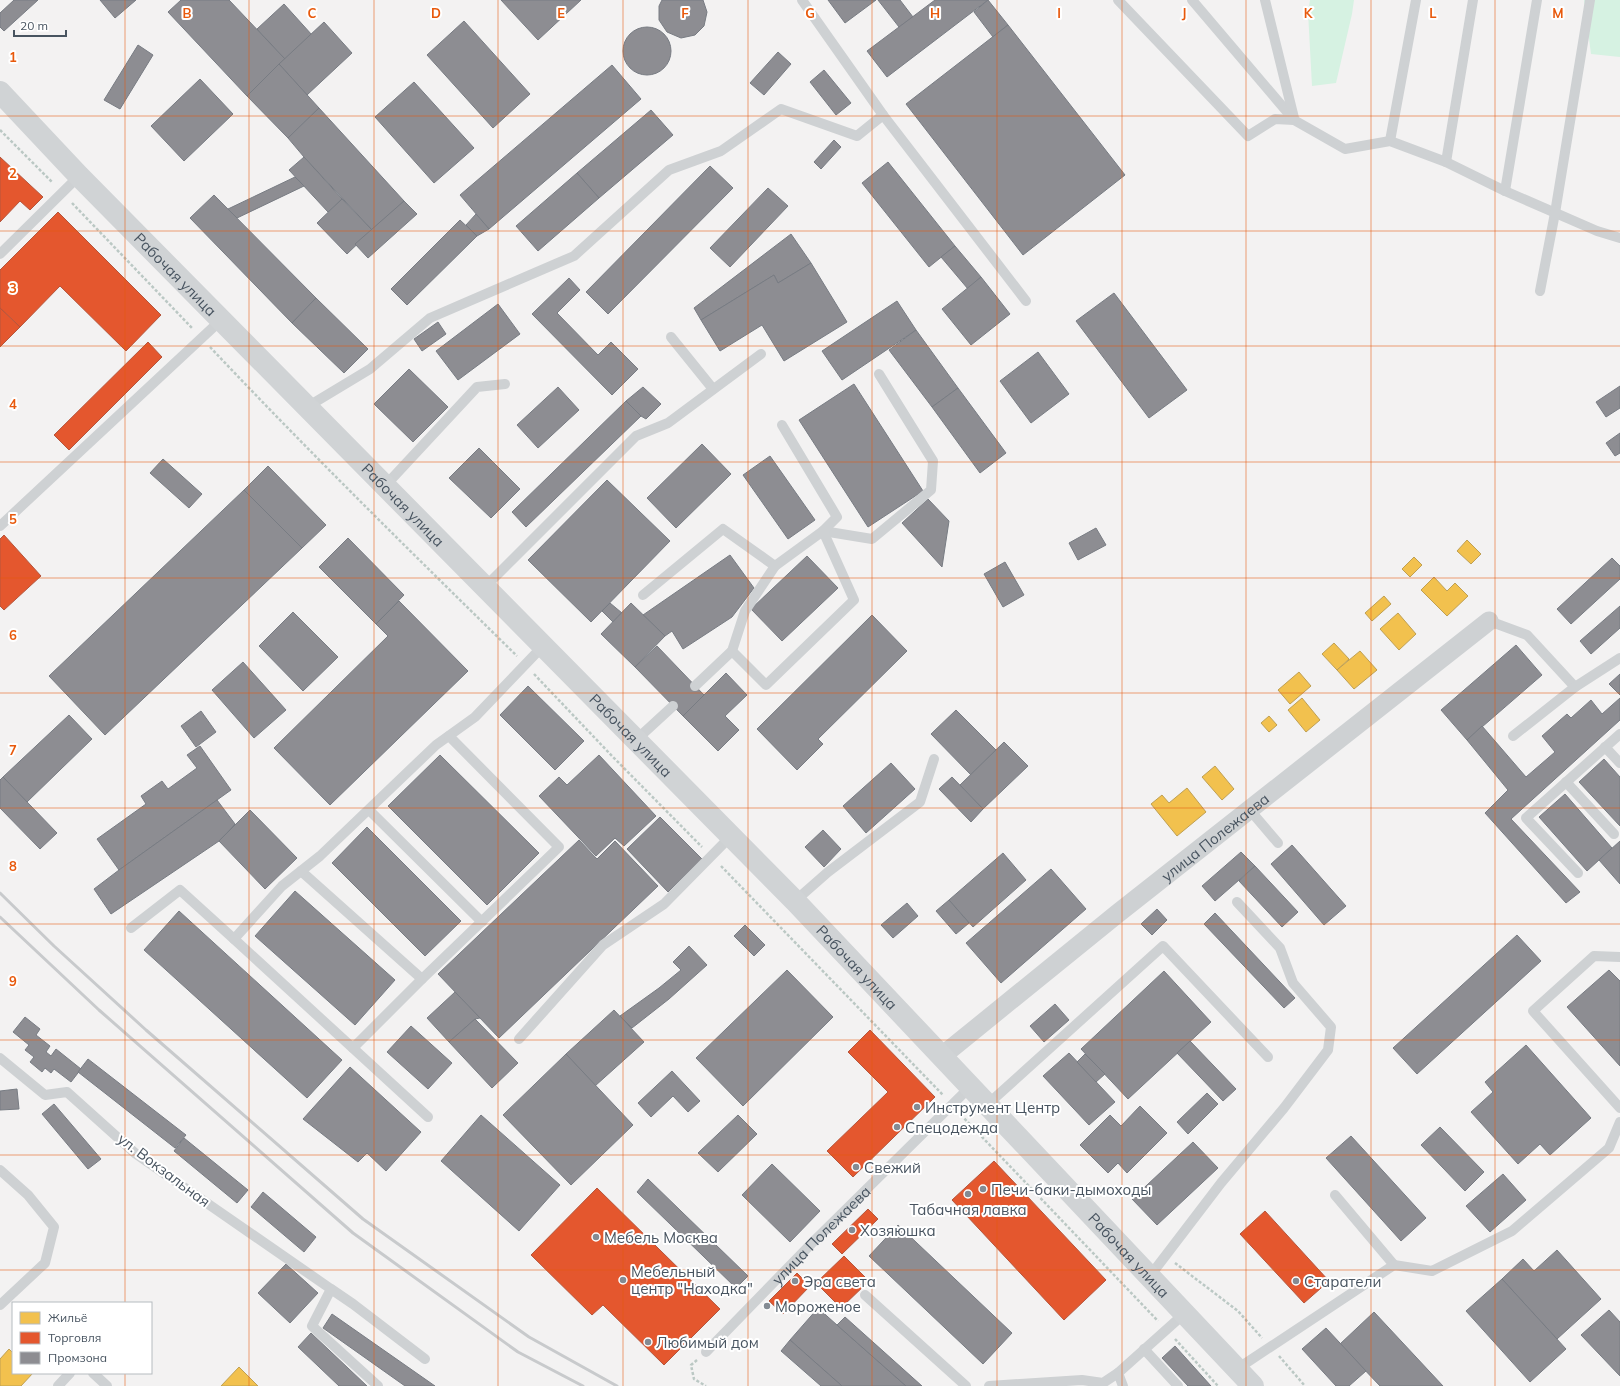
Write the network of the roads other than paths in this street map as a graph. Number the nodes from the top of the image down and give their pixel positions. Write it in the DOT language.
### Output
graph roads {
  1 [pos="802,0"];
  2 [pos="1118,0"];
  3 [pos="1192,0"];
  4 [pos="1265,0"];
  5 [pos="1416,0"];
  6 [pos="1473,0"];
  7 [pos="1537,0"];
  8 [pos="1590,0"];
  9 [pos="0,92"];
  10 [pos="883,115"];
  11 [pos="1294,120"];
  12 [pos="1390,141"];
  13 [pos="1446,162"];
  14 [pos="79,176"];
  15 [pos="1505,191"];
  16 [pos="1555,213"];
  17 [pos="1620,238"];
  18 [pos="0,254"];
  19 [pos="1540,291"];
  20 [pos="1026,301"];
  21 [pos="221,320"];
  22 [pos="672,337"];
  23 [pos="761,354"];
  24 [pos="879,374"];
  25 [pos="505,384"];
  26 [pos="713,389"];
  27 [pos="307,407"];
  28 [pos="782,425"];
  29 [pos="385,486"];
  30 [pos="0,526"];
  31 [pos="823,532"];
  32 [pos="775,566"];
  33 [pos="485,588"];
  34 [pos="643,595"];
  35 [pos="1489,621"];
  36 [pos="543,646"];
  37 [pos="732,651"];
  38 [pos="1620,658"];
  39 [pos="695,686"];
  40 [pos="1575,688"];
  41 [pos="674,706"];
  42 [pos="1620,734"];
  43 [pos="448,736"];
  44 [pos="1513,736"];
  45 [pos="636,740"];
  46 [pos="1605,747"];
  47 [pos="934,759"];
  48 [pos="1620,763"];
  49 [pos="1566,782"];
  50 [pos="1250,809"];
  51 [pos="369,810"];
  52 [pos="1614,834"];
  53 [pos="731,836"];
  54 [pos="1278,843"];
  55 [pos="301,871"];
  56 [pos="1578,874"];
  57 [pos="795,901"];
  58 [pos="1237,902"];
  59 [pos="482,922"];
  60 [pos="131,928"];
  61 [pos="234,939"];
  62 [pos="1620,956"];
  63 [pos="422,979"];
  64 [pos="519,1039"];
  65 [pos="353,1048"];
  66 [pos="942,1056"];
  67 [pos="1268,1057"];
  68 [pos="0,1058"];
  69 [pos="971,1086"];
  70 [pos="988,1104"];
  71 [pos="1620,1108"];
  72 [pos="428,1117"];
  73 [pos="1620,1122"];
  74 [pos="0,1170"];
  75 [pos="1335,1195"];
  76 [pos="1394,1265"];
  77 [pos="1150,1276"];
  78 [pos="331,1289"];
  79 [pos="865,1295"];
  80 [pos="0,1305"];
  81 [pos="1185,1313"];
  82 [pos="1144,1349"];
  83 [pos="706,1352"];
  84 [pos="425,1359"];
  85 [pos="1237,1369"];
  86 [pos="1118,1373"];
  87 [pos="69,1374"];
  88 [pos="94,1374"];
  89 [pos="58,1386"];
  90 [pos="107,1386"];
  91 [pos="378,1386"];
  92 [pos="966,1386"];
  93 [pos="989,1386"];
  94 [pos="1123,1386"];
  95 [pos="1178,1386"];
  96 [pos="1253,1386"];
  1 -- 10 [label="lane"];
  2 -- 11 [label="lane"];
  3 -- 11 [label="lane"];
  4 -- 11 [label="lane"];
  5 -- 12 [label="lane"];
  6 -- 13 [label="lane"];
  7 -- 15 [label="lane"];
  8 -- 16 [label="lane"];
  9 -- 14 [label="street, Рабочая улица"];
  10 -- 20 [label="lane"];
  10 -- 27 [label="lane"];
  11 -- 12 [label="lane"];
  12 -- 13 [label="lane"];
  13 -- 15 [label="lane"];
  14 -- 18 [label="lane"];
  14 -- 21 [label="street, Рабочая улица"];
  15 -- 16 [label="lane"];
  16 -- 17 [label="lane"];
  16 -- 19 [label="lane"];
  21 -- 27 [label="street, Рабочая улица"];
  21 -- 30 [label="lane"];
  22 -- 26 [label="lane"];
  23 -- 26 [label="lane"];
  24 -- 31 [label="lane"];
  25 -- 29 [label="lane"];
  26 -- 33 [label="lane"];
  27 -- 29 [label="street, Рабочая улица"];
  28 -- 31 [label="lane"];
  29 -- 33 [label="street, Рабочая улица"];
  31 -- 32 [label="lane"];
  31 -- 37 [label="lane"];
  32 -- 34 [label="lane"];
  32 -- 37 [label="lane"];
  33 -- 36 [label="street, Рабочая улица"];
  35 -- 40 [label="lane"];
  35 -- 50 [label="street, улица Полежаева"];
  36 -- 43 [label="lane"];
  36 -- 45 [label="street, Рабочая улица"];
  37 -- 39 [label="lane"];
  38 -- 40 [label="lane"];
  40 -- 44 [label="lane"];
  41 -- 45 [label="lane"];
  42 -- 46 [label="lane"];
  43 -- 51 [label="lane"];
  43 -- 59 [label="lane"];
  45 -- 53 [label="street, Рабочая улица"];
  46 -- 48 [label="lane"];
  46 -- 49 [label="lane"];
  47 -- 57 [label="lane"];
  49 -- 52 [label="lane"];
  49 -- 56 [label="lane"];
  50 -- 54 [label="lane"];
  50 -- 66 [label="street, улица Полежаева"];
  51 -- 55 [label="lane"];
  51 -- 59 [label="lane"];
  53 -- 57 [label="street, Рабочая улица"];
  53 -- 64 [label="lane"];
  55 -- 61 [label="lane"];
  55 -- 63 [label="lane"];
  57 -- 66 [label="street, Рабочая улица"];
  58 -- 77 [label="lane"];
  59 -- 63 [label="lane"];
  60 -- 61 [label="lane"];
  61 -- 65 [label="lane"];
  62 -- 71 [label="lane"];
  63 -- 65 [label="lane"];
  65 -- 72 [label="lane"];
  66 -- 69 [label="street, Рабочая улица"];
  67 -- 70 [label="lane"];
  68 -- 78 [label="lane, ул. Вокзальная"];
  69 -- 70 [label="street, Рабочая улица"];
  69 -- 83 [label="lane, улица Полежаева"];
  70 -- 77 [label="street, Рабочая улица"];
  73 -- 76 [label="lane"];
  74 -- 80 [label="lane"];
  75 -- 76 [label="lane"];
  76 -- 85 [label="lane"];
  77 -- 81 [label="street, Рабочая улица"];
  78 -- 84 [label="lane"];
  78 -- 91 [label="lane"];
  79 -- 92 [label="lane"];
  81 -- 82 [label="lane"];
  81 -- 85 [label="street, Рабочая улица"];
  82 -- 86 [label="lane"];
  82 -- 95 [label="lane"];
  85 -- 96 [label="street, Рабочая улица"];
  86 -- 93 [label="lane"];
  86 -- 94 [label="lane"];
  87 -- 89 [label="lane"];
  88 -- 90 [label="lane"];
}
